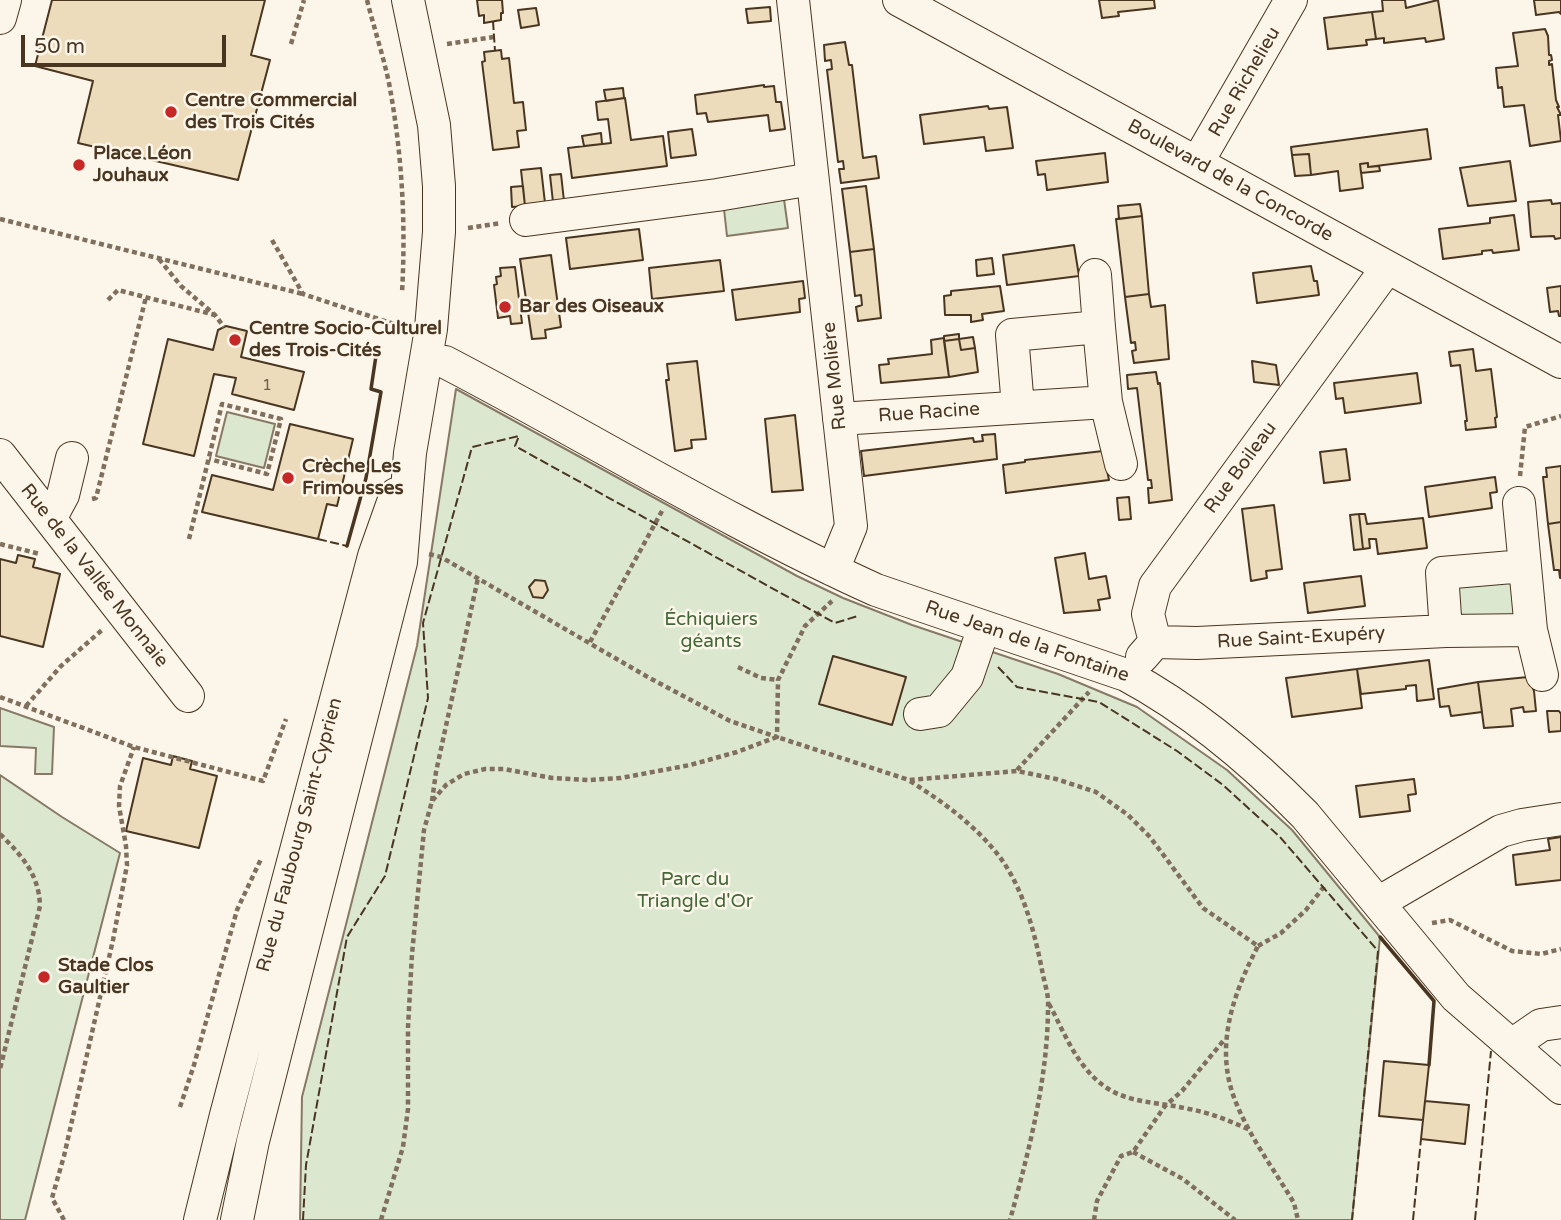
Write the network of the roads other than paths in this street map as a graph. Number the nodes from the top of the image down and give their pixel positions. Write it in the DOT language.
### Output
graph roads {
  1 [pos="5,0"];
  2 [pos="408,0"];
  3 [pos="793,0"];
  4 [pos="899,0"];
  5 [pos="1291,0"];
  6 [pos="0,18"];
  7 [pos="1197,163"];
  8 [pos="812,179"];
  9 [pos="514,221"];
  10 [pos="1387,268"];
  11 [pos="1095,275"];
  12 [pos="1099,327"];
  13 [pos="429,344"];
  14 [pos="1561,362"];
  15 [pos="1106,402"];
  16 [pos="1018,407"];
  17 [pos="839,419"];
  18 [pos="410,453"];
  19 [pos="0,455"];
  20 [pos="72,458"];
  21 [pos="1121,464"];
  22 [pos="1520,503"];
  23 [pos="50,519"];
  24 [pos="1524,566"];
  25 [pos="844,575"];
  26 [pos="984,627"];
  27 [pos="1531,630"];
  28 [pos="1446,631"];
  29 [pos="1155,642"];
  30 [pos="1116,672"];
  31 [pos="1542,674"];
  32 [pos="188,696"];
  33 [pos="920,714"];
  34 [pos="1561,820"];
  35 [pos="1378,903"];
  36 [pos="1561,1022"];
  37 [pos="1512,1045"];
  38 [pos="1561,1088"];
  39 [pos="226,1115"];
  40 [pos="200,1220"];
  41 [pos="225,1220"];
  42 [pos="237,1220"];
  1 -- 6 [label="street"];
  2 -- 13 [label="street, Rue du Faubourg Saint-Cyprien"];
  3 -- 8 [label="street, Rue Molière"];
  4 -- 7 [label="street, Boulevard de la Concorde"];
  5 -- 7 [label="street, Rue Richelieu"];
  7 -- 10 [label="street, Boulevard de la Concorde"];
  8 -- 9 [label="street"];
  8 -- 17 [label="street, Rue Molière"];
  10 -- 14 [label="street, Boulevard de la Concorde"];
  10 -- 29 [label="street, Rue Boileau"];
  11 -- 12 [label="street"];
  12 -- 15 [label="street"];
  12 -- 16 [label="street"];
  13 -- 18 [label="street, Rue du Faubourg Saint-Cyprien"];
  13 -- 25 [label="street, Rue Jean de la Fontaine"];
  15 -- 16 [label="street, Rue Racine"];
  15 -- 21 [label="street"];
  16 -- 17 [label="street, Rue Racine"];
  17 -- 25 [label="street, Rue Molière"];
  18 -- 39 [label="street, Rue du Faubourg Saint-Cyprien"];
  18 -- 42 [label="street, Rue du Faubourg Saint-Cyprien"];
  19 -- 23 [label="street, Rue de la Vallée Monnaie"];
  20 -- 23 [label="street"];
  22 -- 24 [label="street"];
  23 -- 32 [label="street, Rue de la Vallée Monnaie"];
  24 -- 27 [label="street"];
  24 -- 28 [label="street"];
  25 -- 26 [label="street, Rue Jean de la Fontaine"];
  26 -- 30 [label="street, Rue Jean de la Fontaine"];
  26 -- 33 [label="street"];
  27 -- 28 [label="street, Rue Saint-Exupéry"];
  27 -- 31 [label="street"];
  28 -- 29 [label="street, Rue Saint-Exupéry"];
  29 -- 30 [label="street"];
  30 -- 35 [label="street, Rue Jean de la Fontaine"];
  34 -- 35 [label="street"];
  35 -- 37 [label="street, Rue Jean de la Fontaine"];
  36 -- 37 [label="street"];
  37 -- 38 [label="street, Rue Jean de la Fontaine"];
  39 -- 40 [label="street, Rue du Faubourg Saint-Cyprien"];
  39 -- 41 [label="street"];
}
